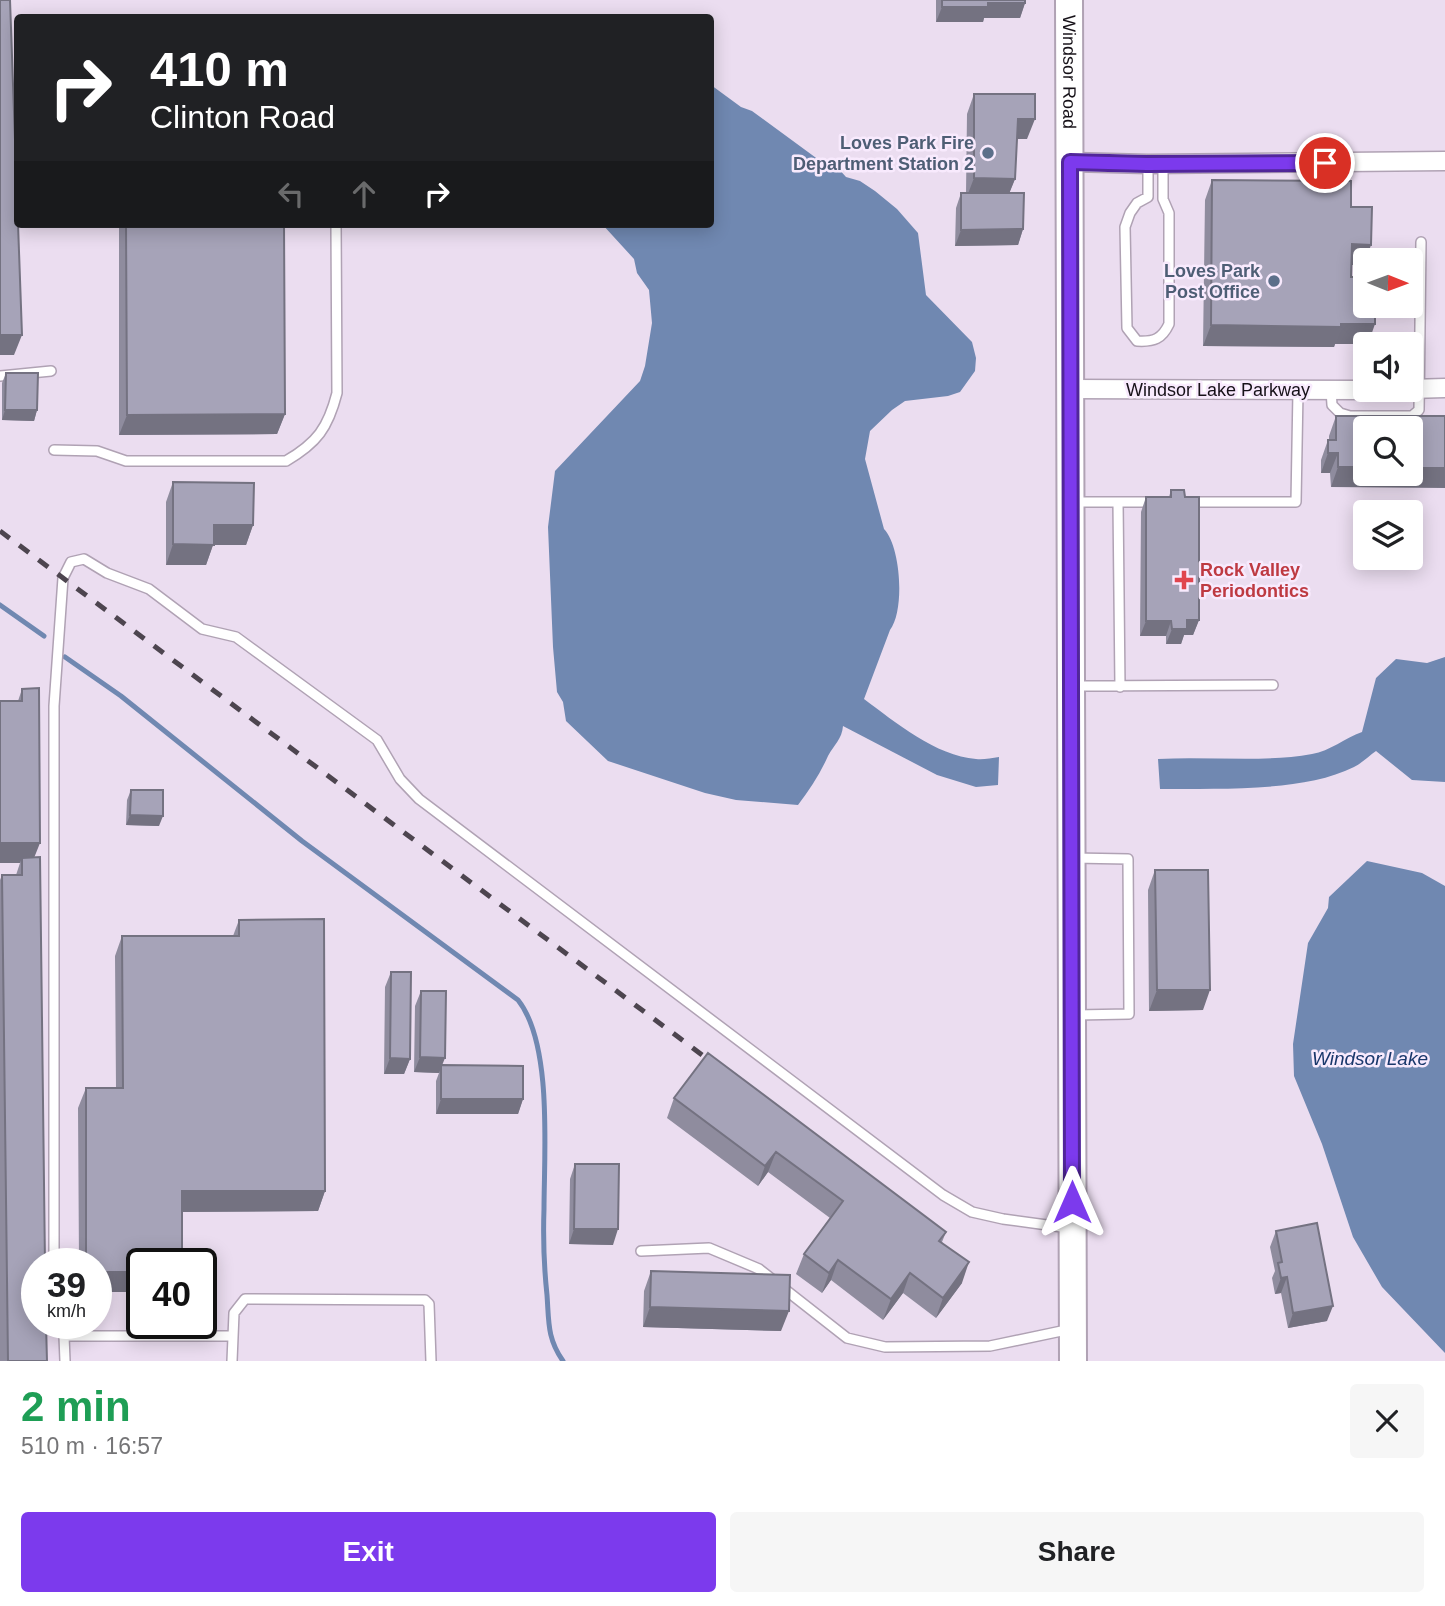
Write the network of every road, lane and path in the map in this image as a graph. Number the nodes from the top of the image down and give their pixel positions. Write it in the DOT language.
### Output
graph roads {
  1 [pos="1069,0"];
  2 [pos="1070,162"];
  3 [pos="1445,162"];
  4 [pos="1155,164"];
  5 [pos="336,228"];
  6 [pos="1421,242"];
  7 [pos="1417,332"];
  8 [pos="51,371"];
  9 [pos="0,376"];
  10 [pos="1445,388"];
  11 [pos="1423,389"];
  12 [pos="1070,390"];
  13 [pos="1331,390"];
  14 [pos="1353,390"];
  15 [pos="1298,391"];
  16 [pos="1417,402"];
  17 [pos="54,450"];
  18 [pos="1071,502"];
  19 [pos="1118,502"];
  20 [pos="1158,502"];
  21 [pos="1185,502"];
  22 [pos="1273,685"];
  23 [pos="1071,686"];
  24 [pos="1120,687"];
  25 [pos="1072,858"];
  26 [pos="1072,1015"];
  27 [pos="1072,1228"];
  28 [pos="54,1248"];
  29 [pos="641,1251"];
  30 [pos="1073,1329"];
  31 [pos="112,1336"];
  32 [pos="232,1336"];
  33 [pos="64,1339"];
  34 [pos="65,1361"];
  35 [pos="232,1361"];
  36 [pos="431,1361"];
  37 [pos="1073,1361"];
  1 -- 2 [label="street, Windsor Road"];
  2 -- 4 [label="street"];
  2 -- 12 [label="street, Windsor Road"];
  3 -- 4 [label="street"];
  4 -- 4 [label="lane"];
  5 -- 17 [label="lane"];
  6 -- 7 [label="lane"];
  8 -- 9 [label="lane"];
  10 -- 11 [label="street"];
  12 -- 15 [label="street, Windsor Lake Parkway"];
  12 -- 18 [label="street, Windsor Road"];
  13 -- 14 [label="street, Windsor Lake Parkway"];
  13 -- 15 [label="street, Windsor Lake Parkway"];
  13 -- 16 [label="lane"];
  15 -- 21 [label="lane"];
  18 -- 19 [label="lane"];
  18 -- 23 [label="street, Windsor Road"];
  19 -- 20 [label="lane"];
  19 -- 24 [label="lane"];
  22 -- 24 [label="lane"];
  23 -- 24 [label="lane"];
  23 -- 25 [label="street, Windsor Road"];
  25 -- 26 [label="street, Windsor Road"];
  25 -- 26 [label="lane"];
  26 -- 27 [label="street, Windsor Road"];
  27 -- 28 [label="lane"];
  27 -- 30 [label="street, Windsor Road"];
  29 -- 30 [label="lane"];
  30 -- 37 [label="street, Windsor Road"];
  31 -- 32 [label="lane"];
  32 -- 35 [label="lane"];
  32 -- 36 [label="lane"];
  33 -- 34 [label="lane"];
}
